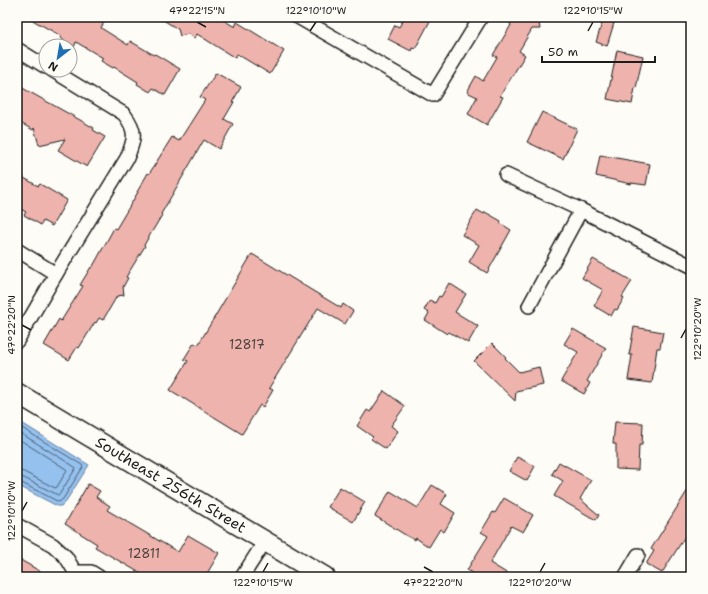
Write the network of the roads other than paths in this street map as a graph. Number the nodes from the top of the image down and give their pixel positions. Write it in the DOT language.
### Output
graph roads {
  1 [pos="298,17"];
  2 [pos="481,17"];
  3 [pos="17,49"];
  4 [pos="38,62"];
  5 [pos="65,78"];
  6 [pos="506,175"];
  7 [pos="581,210"];
  8 [pos="17,250"];
  9 [pos="691,266"];
  10 [pos="56,274"];
  11 [pos="529,306"];
  12 [pos="17,341"];
  13 [pos="17,393"];
  14 [pos="17,525"];
  15 [pos="266,541"];
  16 [pos="638,555"];
  17 [pos="75,575"];
  18 [pos="99,577"];
  19 [pos="242,577"];
  20 [pos="325,577"];
  21 [pos="625,577"];
  1 -- 2 [label="street"];
  3 -- 4 [label="street"];
  5 -- 10 [label="street"];
  6 -- 7 [label="street"];
  7 -- 9 [label="street"];
  7 -- 11 [label="street"];
  8 -- 10 [label="street"];
  10 -- 12 [label="street"];
  13 -- 15 [label="main road, Southeast 256th Street"];
  14 -- 17 [label="street"];
  15 -- 19 [label="street"];
  15 -- 20 [label="main road, Southeast 256th Street"];
  16 -- 21 [label="street"];
  17 -- 18 [label="street"];
}
